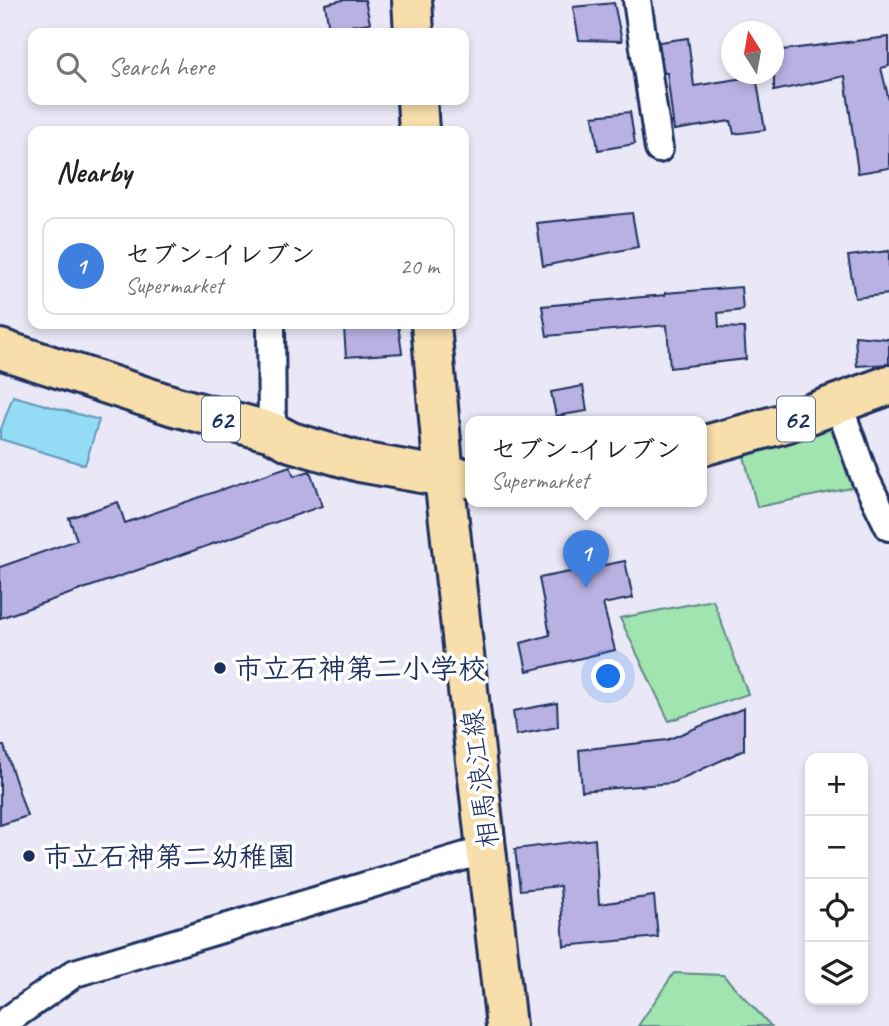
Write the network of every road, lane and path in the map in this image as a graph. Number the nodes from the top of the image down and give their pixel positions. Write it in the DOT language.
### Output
graph roads {
  1 [pos="412,0"];
  2 [pos="637,0"];
  3 [pos="414,28"];
  4 [pos="417,105"];
  5 [pos="419,126"];
  6 [pos="659,149"];
  7 [pos="271,329"];
  8 [pos="432,329"];
  9 [pos="0,349"];
  10 [pos="889,384"];
  11 [pos="838,403"];
  12 [pos="272,432"];
  13 [pos="707,445"];
  14 [pos="457,477"];
  15 [pos="889,527"];
  16 [pos="488,852"];
  17 [pos="4,1026"];
  18 [pos="506,1026"];
  1 -- 3 [label="main road"];
  2 -- 6 [label="street"];
  4 -- 5 [label="main road"];
  7 -- 12 [label="street"];
  8 -- 14 [label="main road, 相馬浪江線"];
  9 -- 12 [label="main road, 62"];
  10 -- 11 [label="main road, 62"];
  11 -- 13 [label="main road, 62"];
  11 -- 15 [label="street"];
  12 -- 14 [label="main road, 62"];
  14 -- 16 [label="main road, 相馬浪江線"];
  16 -- 17 [label="street"];
  16 -- 18 [label="main road, 相馬浪江線"];
}
